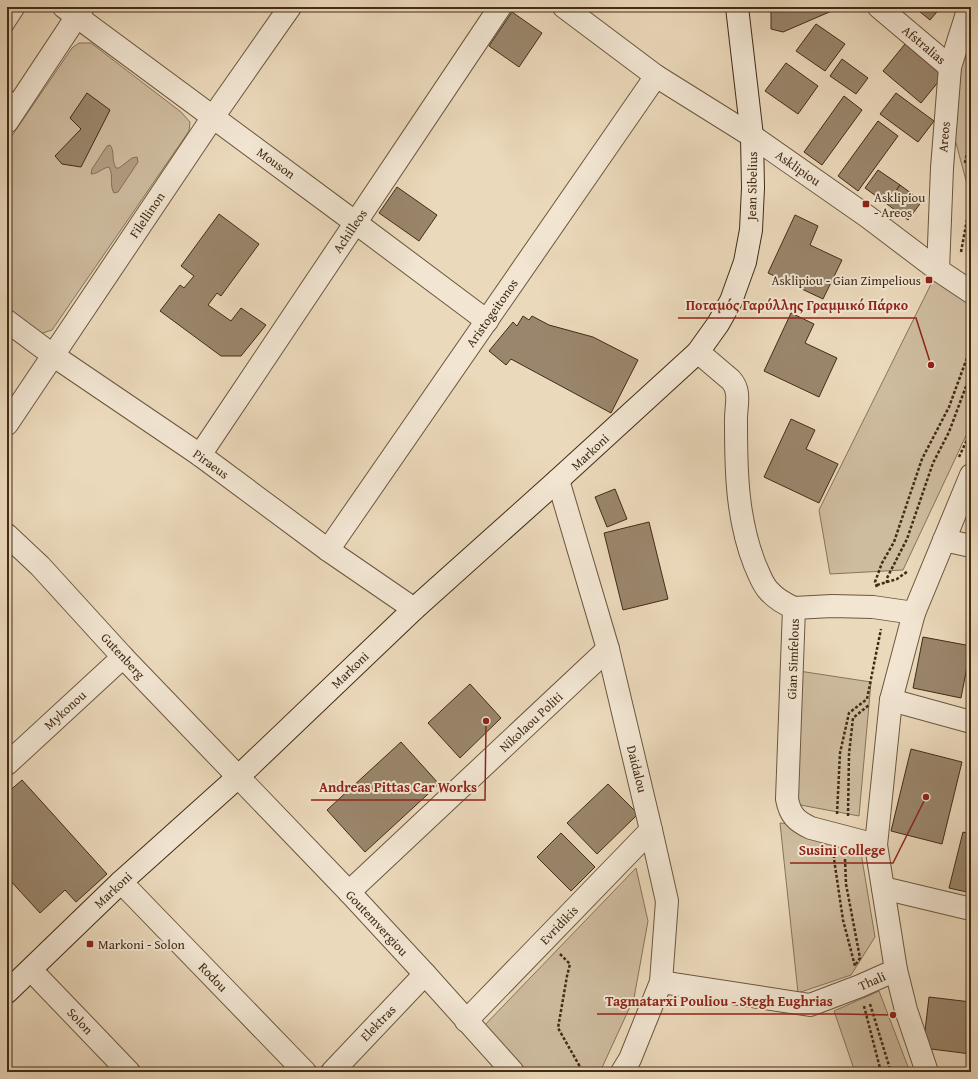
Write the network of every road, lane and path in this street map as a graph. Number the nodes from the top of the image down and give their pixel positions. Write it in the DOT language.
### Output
graph roads {
  1 [pos="20,7"];
  2 [pos="290,7"];
  3 [pos="500,7"];
  4 [pos="564,7"];
  5 [pos="879,7"];
  6 [pos="969,7"];
  7 [pos="737,8"];
  8 [pos="74,10"];
  9 [pos="7,27"];
  10 [pos="950,67"];
  11 [pos="656,76"];
  12 [pos="11,107"];
  13 [pos="213,117"];
  14 [pos="752,136"];
  15 [pos="971,198"];
  16 [pos="356,222"];
  17 [pos="961,255"];
  18 [pos="938,270"];
  19 [pos="971,292"];
  20 [pos="487,321"];
  21 [pos="7,322"];
  22 [pos="971,347"];
  23 [pos="698,352"];
  24 [pos="54,356"];
  25 [pos="971,373"];
  26 [pos="7,424"];
  27 [pos="200,455"];
  28 [pos="971,475"];
  29 [pos="558,480"];
  30 [pos="7,536"];
  31 [pos="944,540"];
  32 [pos="971,546"];
  33 [pos="328,550"];
  34 [pos="794,608"];
  35 [pos="414,609"];
  36 [pos="914,613"];
  37 [pos="878,615"];
  38 [pos="608,650"];
  39 [pos="124,657"];
  40 [pos="882,701"];
  41 [pos="971,722"];
  42 [pos="7,764"];
  43 [pos="238,777"];
  44 [pos="837,814"];
  45 [pos="847,823"];
  46 [pos="651,830"];
  47 [pos="876,845"];
  48 [pos="835,854"];
  49 [pos="844,857"];
  50 [pos="121,882"];
  51 [pos="883,888"];
  52 [pos="349,892"];
  53 [pos="971,909"];
  54 [pos="545,939"];
  55 [pos="31,970"];
  56 [pos="896,970"];
  57 [pos="425,974"];
  58 [pos="661,982"];
  59 [pos="9,986"];
  60 [pos="866,1000"];
  61 [pos="863,1003"];
  62 [pos="466,1021"];
  63 [pos="626,1065"];
  64 [pos="129,1072"];
  65 [pos="305,1072"];
  66 [pos="332,1072"];
  67 [pos="513,1072"];
  68 [pos="583,1072"];
  69 [pos="881,1072"];
  70 [pos="891,1072"];
  71 [pos="927,1072"];
  1 -- 9 [label="lane"];
  2 -- 13 [label="street, Filellinon"];
  3 -- 16 [label="street, Achilleos"];
  4 -- 11 [label="street, Asklipiou"];
  5 -- 10 [label="street, Afstralias"];
  6 -- 10 [label="street, Areos"];
  7 -- 14 [label="street, Jean Sibelius"];
  8 -- 12 [label="street"];
  8 -- 13 [label="street, Mouson"];
  10 -- 18 [label="street, Areos"];
  11 -- 14 [label="street, Asklipiou"];
  11 -- 20 [label="street, Aristogeitonos"];
  13 -- 16 [label="street, Mouson"];
  13 -- 24 [label="street, Filellinon"];
  14 -- 18 [label="street, Asklipiou"];
  14 -- 23 [label="street, Jean Sibelius"];
  15 -- 17 [label="path"];
  16 -- 20 [label="street, Mouson"];
  16 -- 27 [label="street, Achilleos"];
  18 -- 19 [label="street, Asklipiou"];
  20 -- 33 [label="street, Aristogeitonos"];
  21 -- 24 [label="street, Piraeus"];
  22 -- 25 [label="path"];
  23 -- 29 [label="street, Markoni"];
  23 -- 34 [label="street, Gian Simfelous"];
  24 -- 26 [label="street, Filellinon"];
  24 -- 27 [label="street, Piraeus"];
  27 -- 33 [label="street, Piraeus"];
  28 -- 31 [label="street"];
  29 -- 35 [label="street, Markoni"];
  29 -- 38 [label="street, Daidalou"];
  30 -- 39 [label="street, Gutenberg"];
  31 -- 32 [label="street"];
  31 -- 36 [label="street"];
  33 -- 35 [label="street, Piraeus"];
  34 -- 37 [label="street"];
  34 -- 47 [label="street, Gian Simfelous"];
  35 -- 43 [label="street, Markoni"];
  36 -- 37 [label="street"];
  36 -- 40 [label="street"];
  37 -- 44 [label="path"];
  38 -- 46 [label="street, Daidalou"];
  38 -- 52 [label="street, Nikolaou Politi"];
  39 -- 42 [label="street, Mykonou"];
  39 -- 43 [label="street, Gutenberg"];
  40 -- 41 [label="street"];
  40 -- 45 [label="path"];
  40 -- 47 [label="street"];
  43 -- 50 [label="street, Markoni"];
  43 -- 52 [label="street, Goutemvergiou"];
  46 -- 54 [label="street, Evridikis"];
  46 -- 58 [label="street, Daidalou"];
  47 -- 51 [label="street"];
  48 -- 49 [label="path"];
  50 -- 55 [label="street, Markoni"];
  50 -- 65 [label="street, Rodou"];
  51 -- 53 [label="street"];
  51 -- 56 [label="street"];
  52 -- 57 [label="street, Goutemvergiou"];
  54 -- 62 [label="street, Evridikis"];
  54 -- 68 [label="path"];
  55 -- 59 [label="street, Markoni"];
  55 -- 64 [label="street, Solon"];
  56 -- 58 [label="street, Thali"];
  56 -- 71 [label="street"];
  57 -- 62 [label="street, Goutemvergiou"];
  57 -- 66 [label="street, Elektras"];
  58 -- 63 [label="street, Daidalou"];
  60 -- 70 [label="path"];
  61 -- 69 [label="path"];
  62 -- 67 [label="street, Goutemvergiou"];
}
